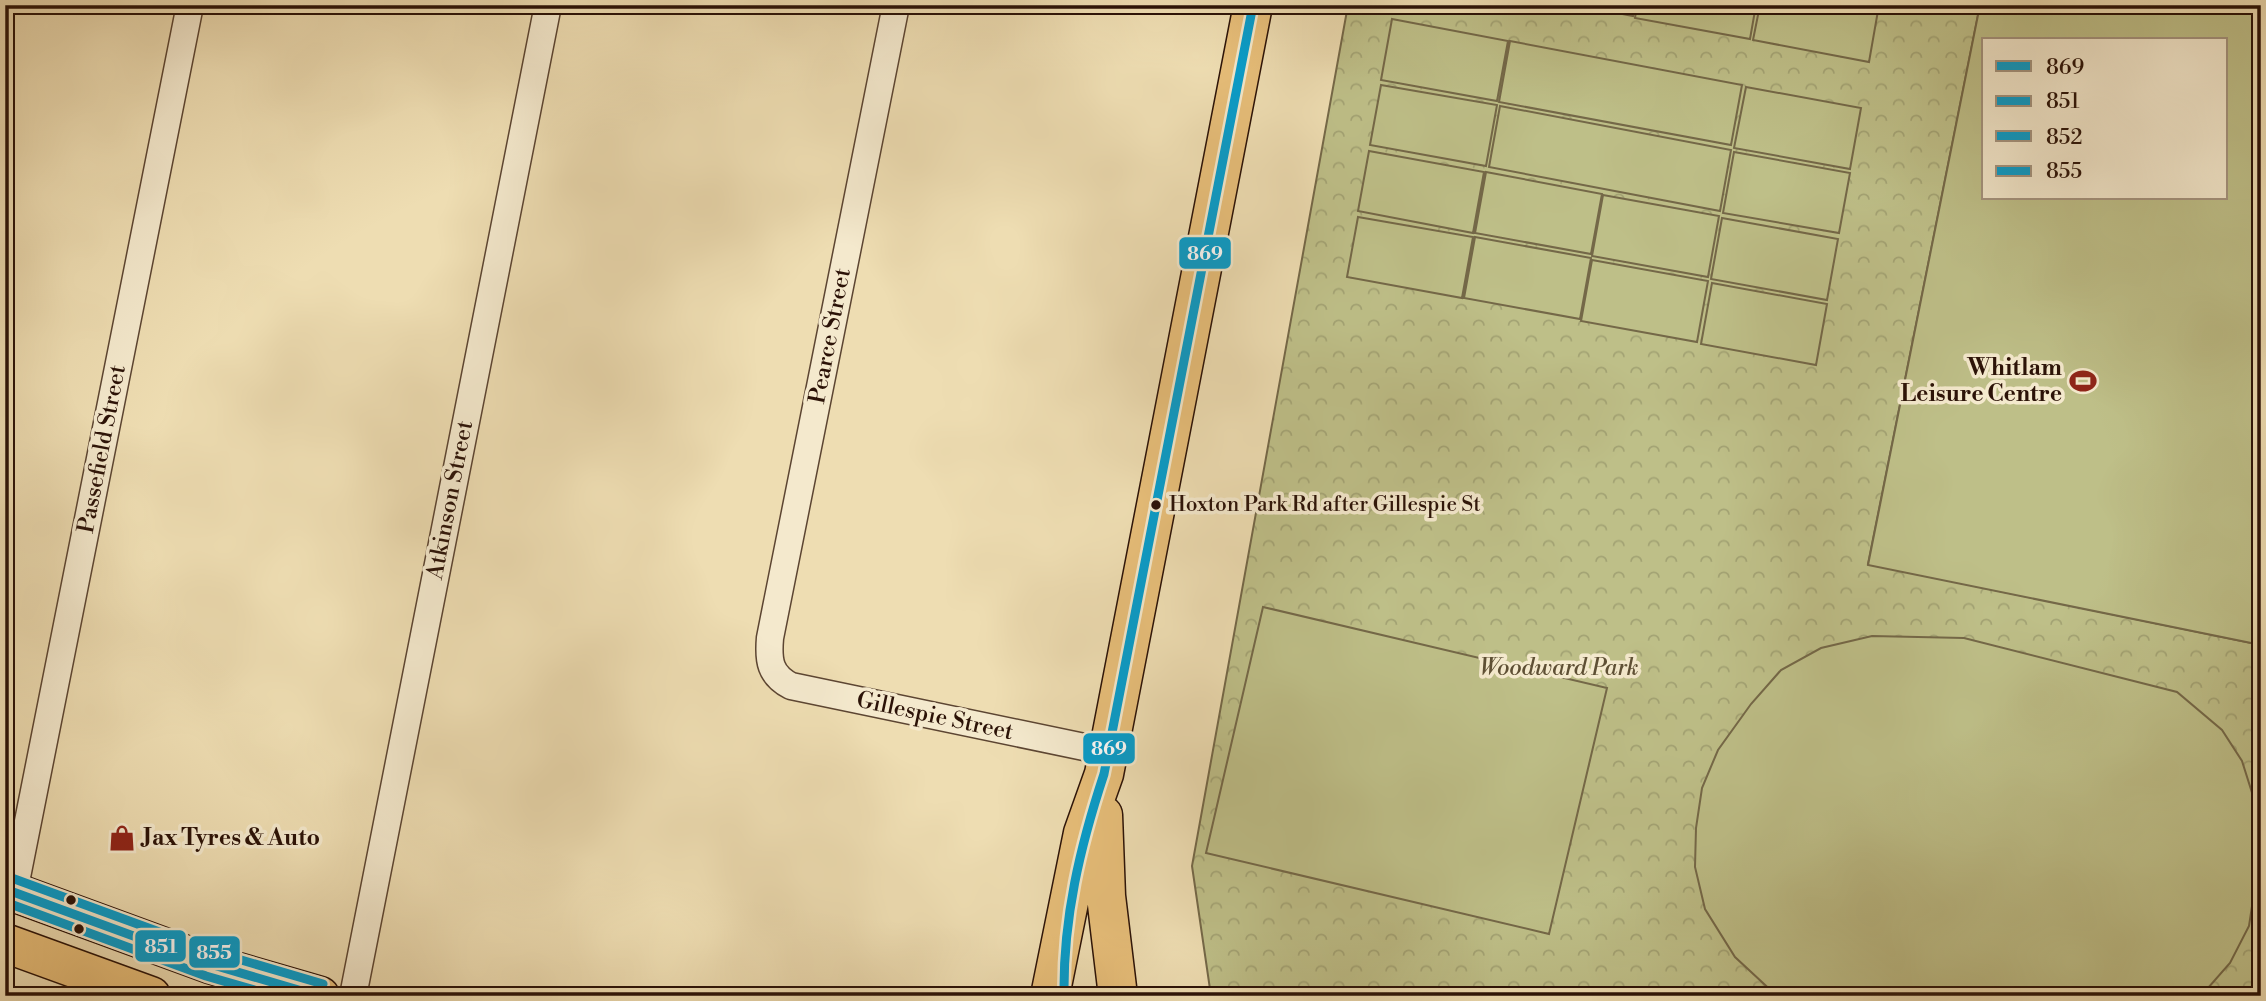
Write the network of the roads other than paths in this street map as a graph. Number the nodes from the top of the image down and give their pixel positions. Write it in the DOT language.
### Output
graph roads {
  1 [pos="190,5"];
  2 [pos="548,5"];
  3 [pos="896,5"];
  4 [pos="1253,5"];
  5 [pos="772,666"];
  6 [pos="1106,763"];
  7 [pos="9,891"];
  8 [pos="1068,905"];
  9 [pos="5,943"];
  10 [pos="151,996"];
  11 [pos="320,996"];
  12 [pos="354,996"];
  13 [pos="1050,996"];
  14 [pos="1064,996"];
  15 [pos="1118,996"];
  1 -- 7 [label="street, Passefield Street"];
  2 -- 12 [label="street, Atkinson Street"];
  3 -- 5 [label="street, Pearce Street"];
  4 -- 6 [label="main road"];
  5 -- 6 [label="street, Gillespie Street"];
  6 -- 8 [label="main road"];
  6 -- 15 [label="main road"];
  7 -- 11 [label="main road"];
  8 -- 13 [label="main road"];
  8 -- 14 [label="main road"];
  9 -- 10 [label="main road"];
}
